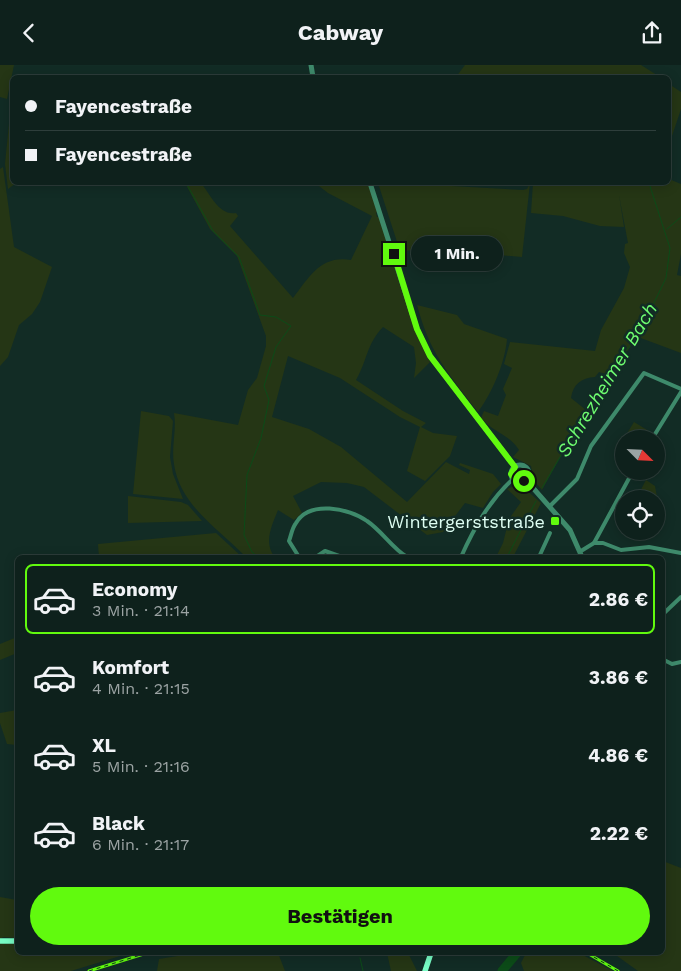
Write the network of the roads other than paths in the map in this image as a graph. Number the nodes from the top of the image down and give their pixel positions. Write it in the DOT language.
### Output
graph roads {
  1 [pos="371,185"];
  2 [pos="681,390"];
  3 [pos="657,430"];
  4 [pos="515,467"];
  5 [pos="513,479"];
  6 [pos="526,480"];
  7 [pos="629,480"];
  8 [pos="550,506"];
  9 [pos="550,533"];
  10 [pos="594,543"];
  11 [pos="681,553"];
  12 [pos="298,555"];
  13 [pos="319,555"];
  14 [pos="336,555"];
  15 [pos="406,555"];
  16 [pos="462,555"];
  17 [pos="540,555"];
  18 [pos="582,555"];
  19 [pos="681,597"];
  20 [pos="665,612"];
  21 [pos="665,661"];
  22 [pos="681,662"];
  23 [pos="0,941"];
  24 [pos="15,941"];
  25 [pos="430,955"];
  26 [pos="425,971"];
  1 -- 4 [label="street"];
  2 -- 3 [label="street"];
  2 -- 8 [label="street"];
  4 -- 5 [label="street"];
  4 -- 6 [label="street"];
  5 -- 6 [label="street"];
  5 -- 16 [label="street"];
  6 -- 8 [label="street"];
  7 -- 10 [label="street"];
  8 -- 18 [label="street"];
  9 -- 17 [label="street"];
  10 -- 11 [label="street"];
  10 -- 18 [label="street"];
  12 -- 15 [label="street"];
  13 -- 14 [label="street"];
  19 -- 20 [label="street"];
  21 -- 22 [label="street"];
  23 -- 24 [label="main road"];
  25 -- 26 [label="main road"];
}
